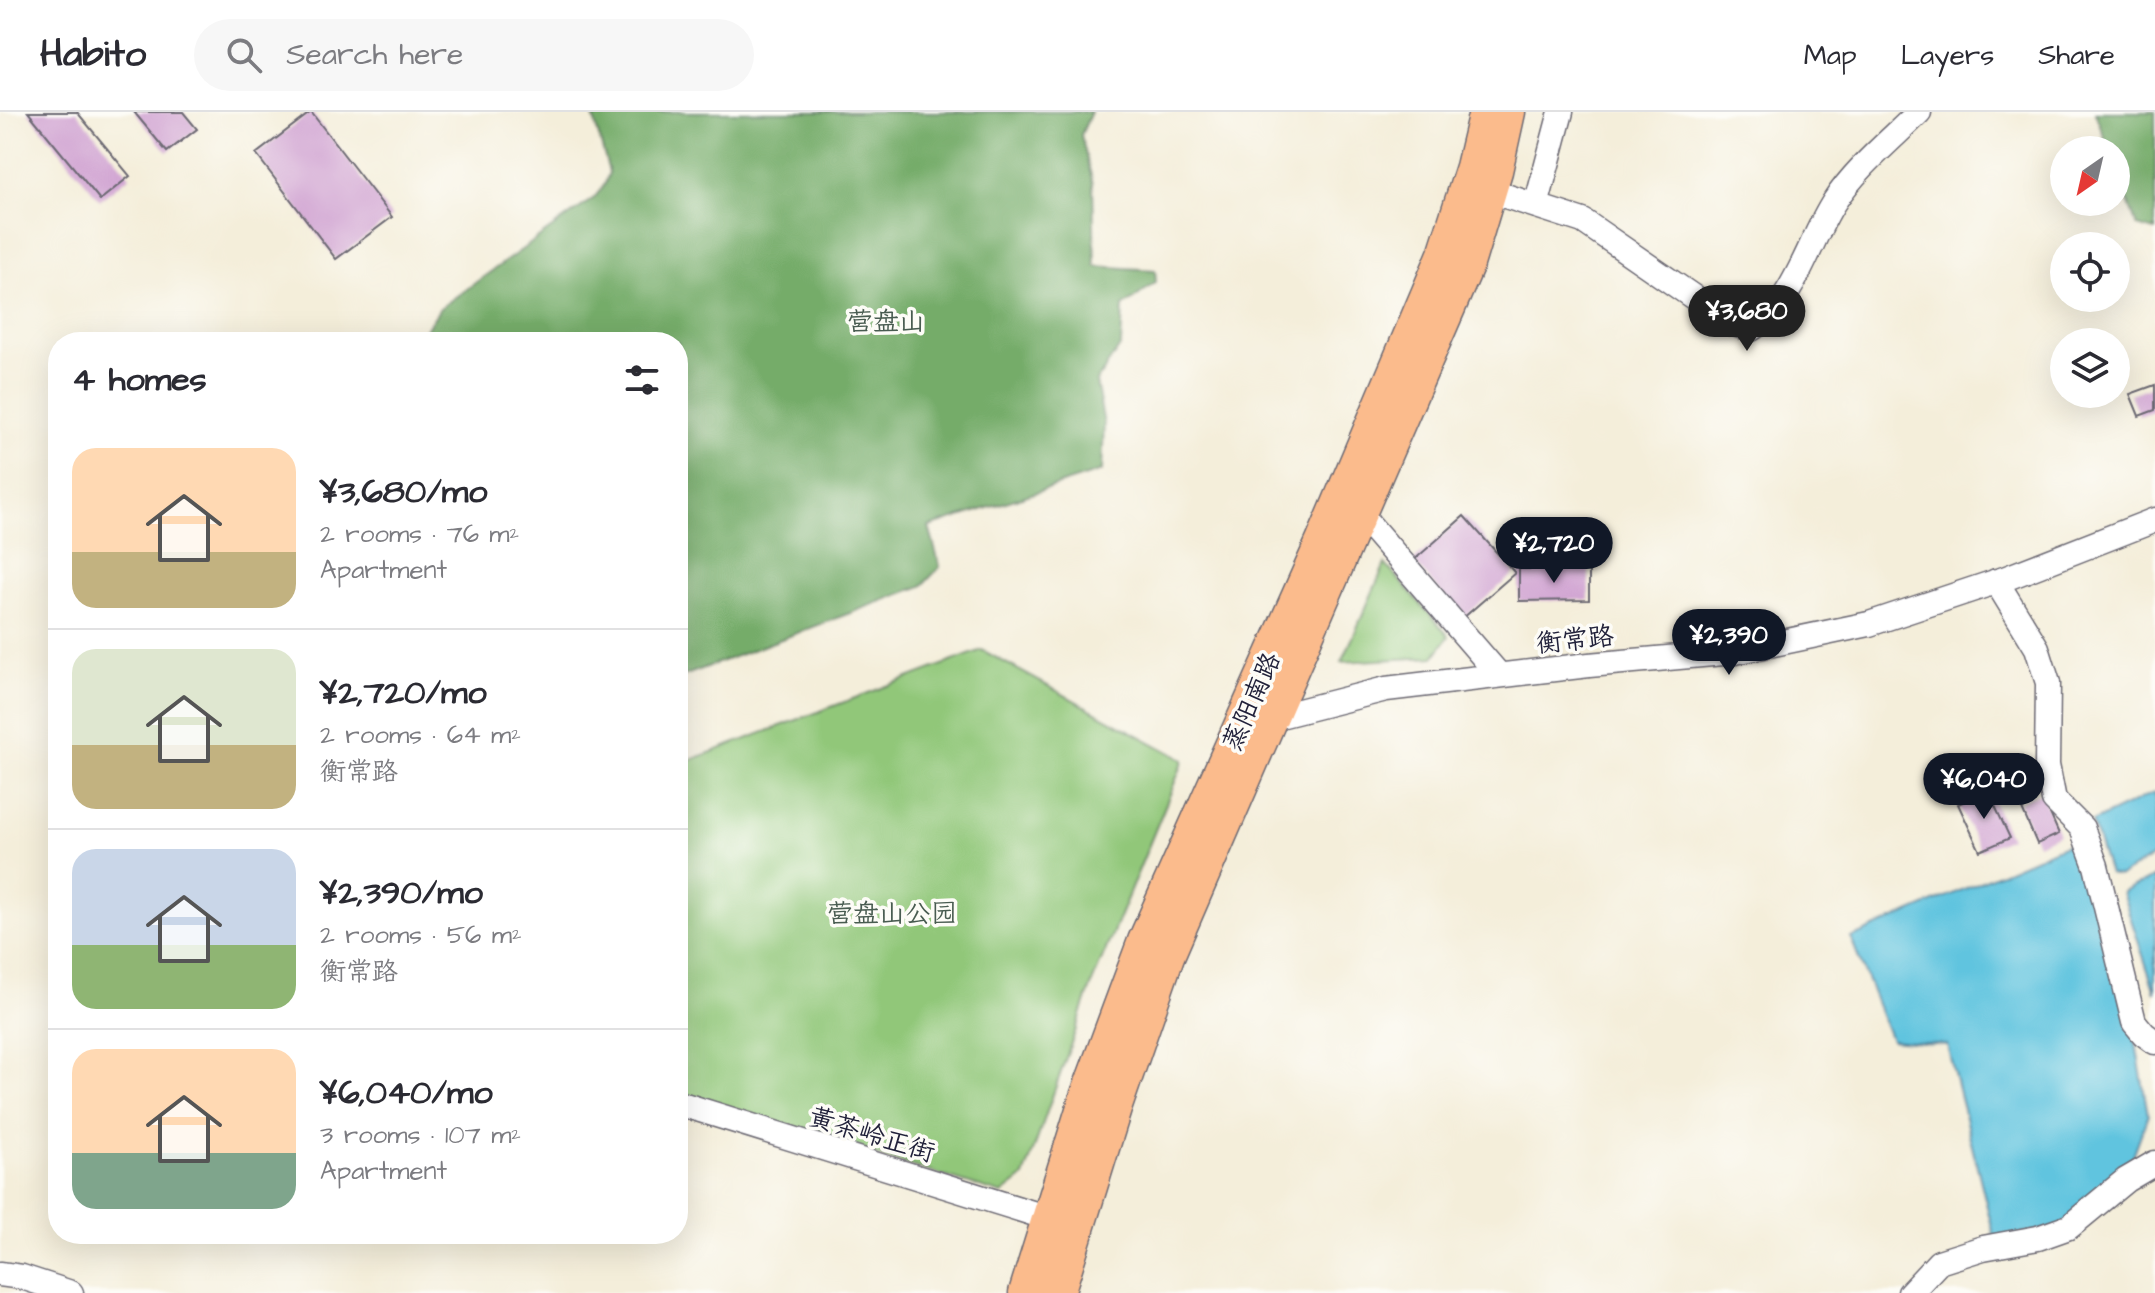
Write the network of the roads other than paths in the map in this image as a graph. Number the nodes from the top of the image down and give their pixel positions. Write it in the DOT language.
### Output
graph roads {
  1 [pos="1485,112"];
  2 [pos="1509,112"];
  3 [pos="1561,112"];
  4 [pos="1919,112"];
  5 [pos="1490,191"];
  6 [pos="1536,206"];
  7 [pos="1361,515"];
  8 [pos="2155,520"];
  9 [pos="1996,581"];
  10 [pos="1499,675"];
  11 [pos="1272,718"];
  12 [pos="2155,1042"];
  13 [pos="688,1106"];
  14 [pos="2155,1163"];
  15 [pos="1048,1218"];
  16 [pos="0,1274"];
  17 [pos="0,1288"];
  18 [pos="32,1293"];
  19 [pos="71,1293"];
  20 [pos="1025,1293"];
  21 [pos="1058,1293"];
  22 [pos="1910,1293"];
  1 -- 15 [label="main road, 蒸阳南路"];
  2 -- 5 [label="main road, 蒸阳南路"];
  3 -- 6 [label="street"];
  4 -- 6 [label="street"];
  5 -- 6 [label="street"];
  5 -- 7 [label="main road, 蒸阳南路"];
  7 -- 10 [label="street"];
  7 -- 11 [label="main road, 蒸阳南路"];
  8 -- 9 [label="street, 衡常路"];
  9 -- 10 [label="street, 衡常路"];
  9 -- 12 [label="street"];
  10 -- 11 [label="street, 衡常路"];
  11 -- 21 [label="main road, 蒸阳南路"];
  13 -- 15 [label="street, 黄茶岭正街"];
  14 -- 22 [label="street"];
  15 -- 20 [label="main road, 蒸阳南路"];
  16 -- 19 [label="street"];
  17 -- 18 [label="street"];
}
